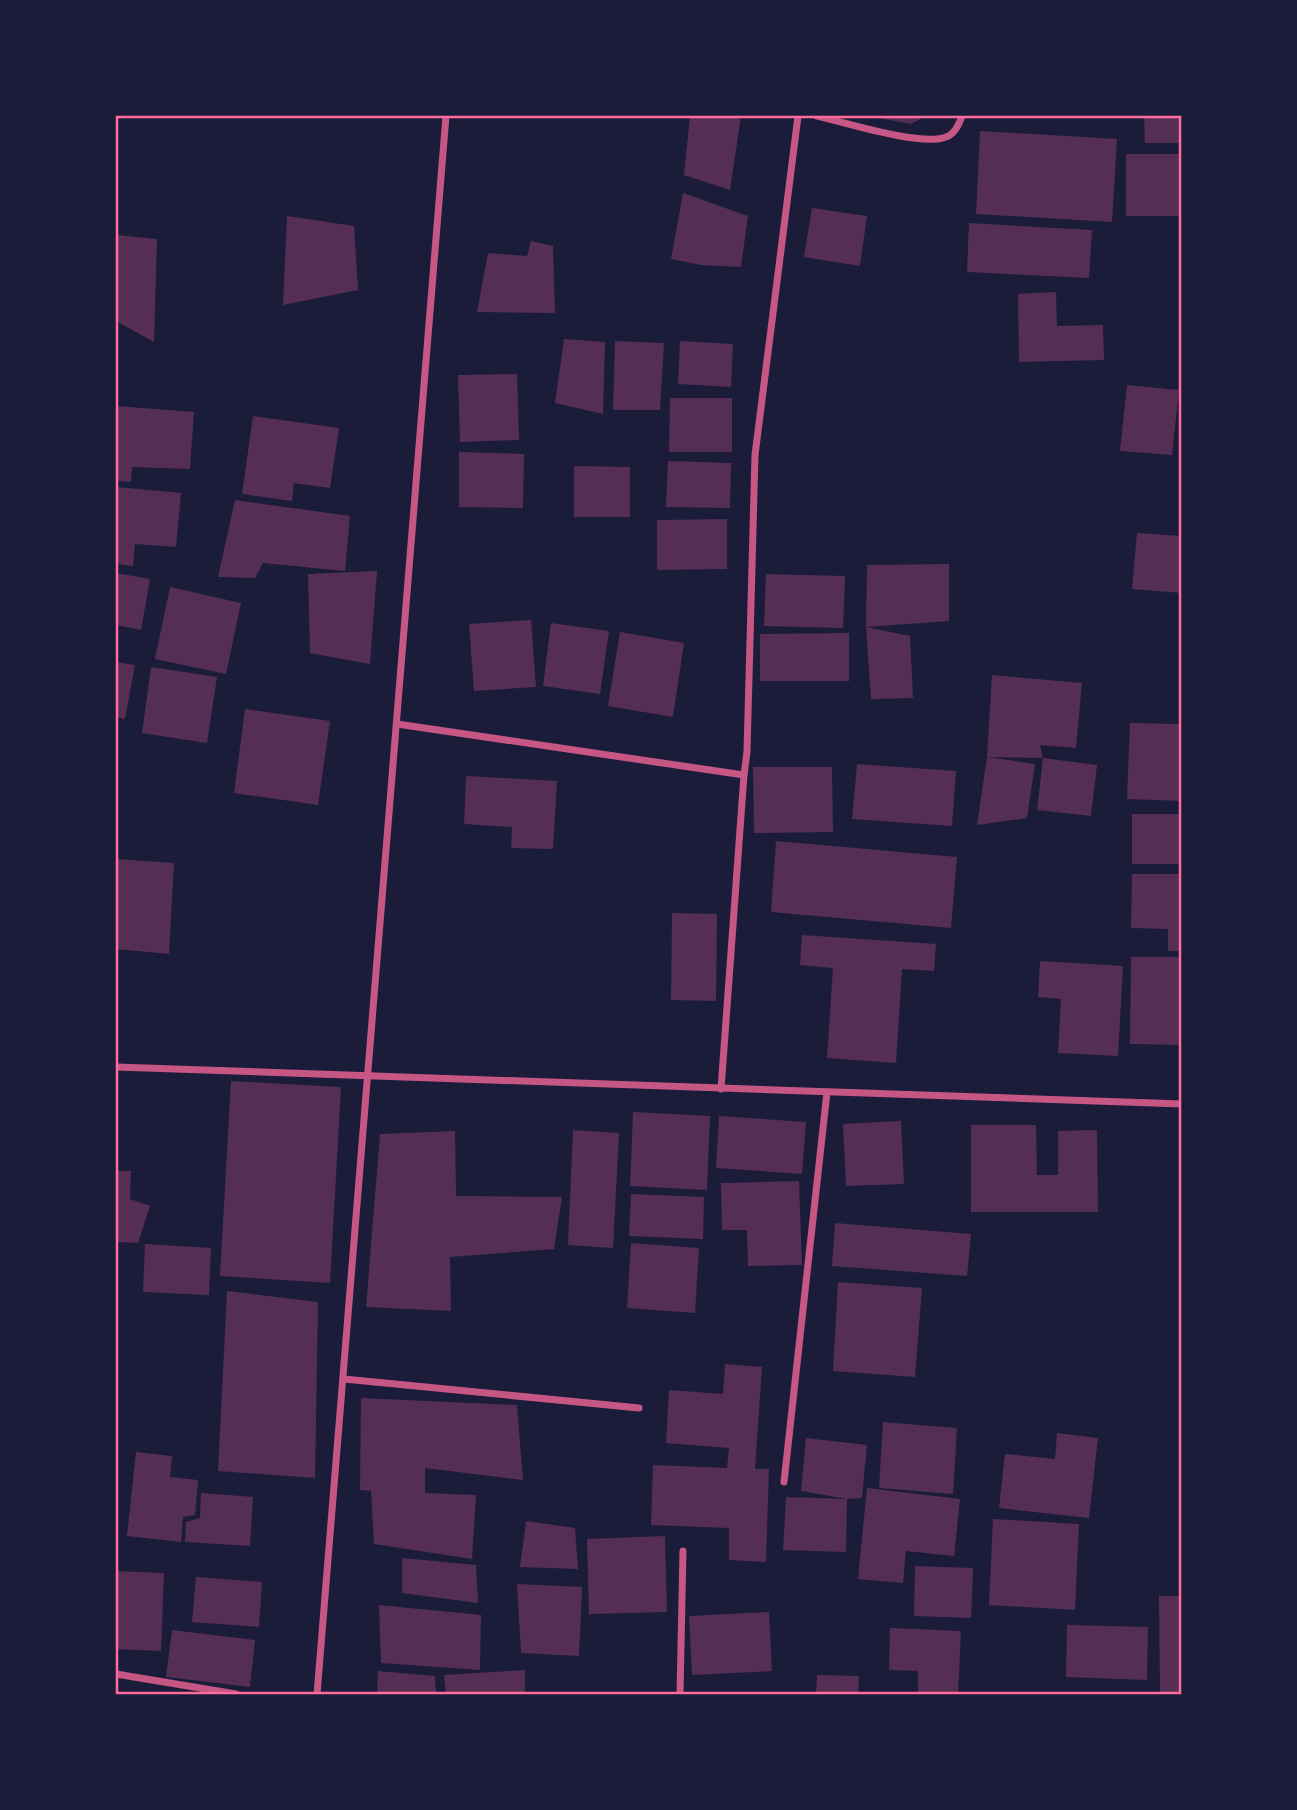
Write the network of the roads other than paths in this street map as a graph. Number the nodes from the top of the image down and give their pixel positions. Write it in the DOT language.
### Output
graph roads {
  1 [pos="446,116"];
  2 [pos="798,116"];
  3 [pos="817,116"];
  4 [pos="962,116"];
  5 [pos="397,724"];
  6 [pos="744,775"];
  7 [pos="116,1067"];
  8 [pos="369,1076"];
  9 [pos="721,1089"];
  10 [pos="827,1092"];
  11 [pos="1181,1104"];
  12 [pos="344,1379"];
  13 [pos="639,1408"];
  14 [pos="784,1482"];
  15 [pos="684,1551"];
  16 [pos="116,1674"];
  17 [pos="236,1695"];
  18 [pos="317,1695"];
  19 [pos="680,1695"];
  1 -- 5 [label="street"];
  2 -- 6 [label="street"];
  3 -- 4 [label="street"];
  5 -- 6 [label="street"];
  5 -- 8 [label="street"];
  6 -- 9 [label="street"];
  7 -- 8 [label="street"];
  8 -- 9 [label="street"];
  8 -- 12 [label="street"];
  9 -- 10 [label="street"];
  10 -- 11 [label="street"];
  10 -- 14 [label="street"];
  12 -- 13 [label="street"];
  12 -- 18 [label="street"];
  15 -- 19 [label="street"];
  16 -- 17 [label="street"];
}
